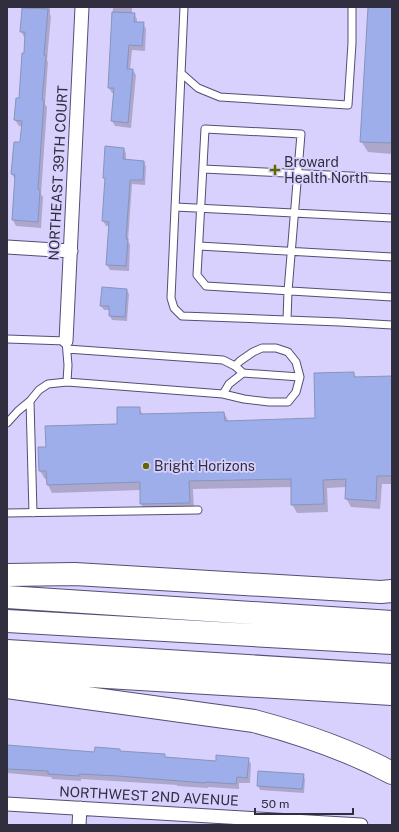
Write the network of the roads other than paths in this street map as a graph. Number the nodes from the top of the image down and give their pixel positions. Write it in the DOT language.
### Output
graph roads {
  1 [pos="82,7"];
  2 [pos="184,7"];
  3 [pos="352,7"];
  4 [pos="181,73"];
  5 [pos="203,169"];
  6 [pos="298,173"];
  7 [pos="392,178"];
  8 [pos="175,206"];
  9 [pos="200,208"];
  10 [pos="295,213"];
  11 [pos="392,218"];
  12 [pos="198,246"];
  13 [pos="7,247"];
  14 [pos="71,251"];
  15 [pos="291,251"];
  16 [pos="392,257"];
  17 [pos="288,291"];
  18 [pos="392,297"];
  19 [pos="287,320"];
  20 [pos="392,325"];
  21 [pos="7,339"];
  22 [pos="66,345"];
  23 [pos="235,366"];
  24 [pos="243,373"];
  25 [pos="300,377"];
  26 [pos="67,382"];
  27 [pos="223,394"];
  28 [pos="30,401"];
  29 [pos="7,423"];
  30 [pos="198,510"];
  31 [pos="7,513"];
  32 [pos="33,513"];
  33 [pos="7,575"];
  34 [pos="388,592"];
  35 [pos="7,597"];
  36 [pos="7,621"];
  37 [pos="392,622"];
  38 [pos="392,643"];
  39 [pos="7,651"];
  40 [pos="7,672"];
  41 [pos="392,675"];
  42 [pos="7,687"];
  43 [pos="392,694"];
  44 [pos="392,773"];
  45 [pos="7,804"];
  46 [pos="80,808"];
  47 [pos="251,822"];
  48 [pos="79,825"];
  49 [pos="361,825"];
  1 -- 14 [label="street, NORTHEAST 39TH COURT"];
  2 -- 4 [label="lane"];
  3 -- 4 [label="lane"];
  4 -- 8 [label="lane"];
  5 -- 6 [label="lane"];
  5 -- 6 [label="lane"];
  5 -- 9 [label="lane"];
  6 -- 7 [label="lane"];
  6 -- 10 [label="lane"];
  8 -- 9 [label="lane"];
  8 -- 19 [label="lane"];
  9 -- 10 [label="lane"];
  9 -- 12 [label="lane"];
  10 -- 11 [label="lane"];
  10 -- 15 [label="lane"];
  12 -- 15 [label="lane"];
  12 -- 17 [label="lane"];
  13 -- 14 [label="street"];
  14 -- 22 [label="street, NORTHEAST 39TH COURT"];
  15 -- 16 [label="lane"];
  15 -- 17 [label="lane"];
  17 -- 18 [label="lane"];
  17 -- 19 [label="lane"];
  19 -- 20 [label="lane"];
  21 -- 22 [label="lane"];
  22 -- 23 [label="lane"];
  22 -- 26 [label="lane"];
  23 -- 24 [label="lane"];
  23 -- 25 [label="lane"];
  24 -- 25 [label="lane"];
  24 -- 27 [label="lane"];
  25 -- 27 [label="lane"];
  26 -- 27 [label="lane"];
  26 -- 28 [label="lane"];
  28 -- 29 [label="lane"];
  28 -- 32 [label="lane"];
  30 -- 32 [label="lane"];
  31 -- 32 [label="lane"];
  33 -- 34 [label="highway"];
  35 -- 37 [label="highway"];
  36 -- 38 [label="highway"];
  39 -- 41 [label="highway"];
  40 -- 43 [label="highway"];
  42 -- 44 [label="highway"];
  45 -- 46 [label="street, NORTHWEST 2ND AVENUE"];
  46 -- 47 [label="street, NORTHWEST 2ND AVENUE"];
  46 -- 48 [label="street"];
  47 -- 49 [label="street, NORTHWEST 2ND AVENUE"];
}
